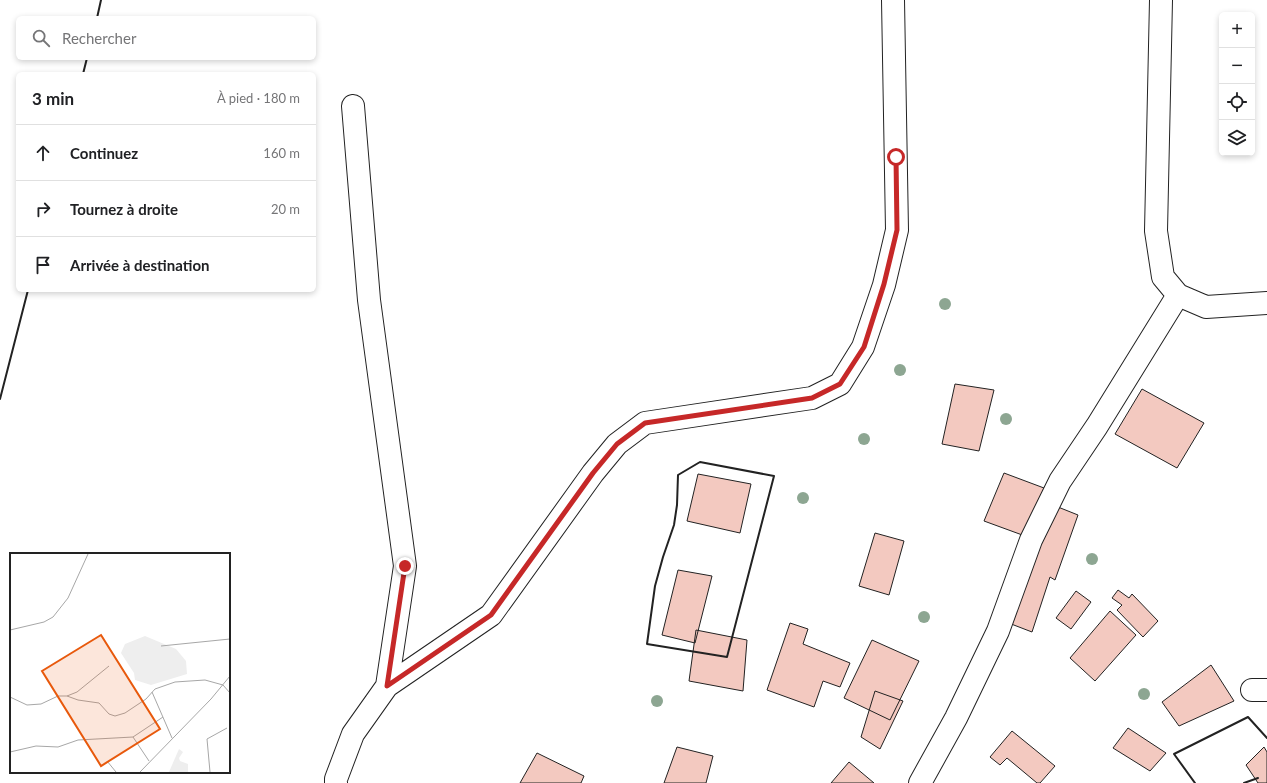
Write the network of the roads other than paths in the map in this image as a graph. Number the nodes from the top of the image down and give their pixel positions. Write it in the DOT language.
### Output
graph roads {
  1 [pos="893,0"];
  2 [pos="1161,0"];
  3 [pos="352,106"];
  4 [pos="1178,295"];
  5 [pos="1267,303"];
  6 [pos="387,686"];
  7 [pos="336,783"];
  8 [pos="920,783"];
  1 -- 6 [label="street"];
  2 -- 4 [label="street"];
  3 -- 6 [label="street"];
  4 -- 5 [label="street"];
  4 -- 8 [label="street"];
  6 -- 7 [label="street"];
}
